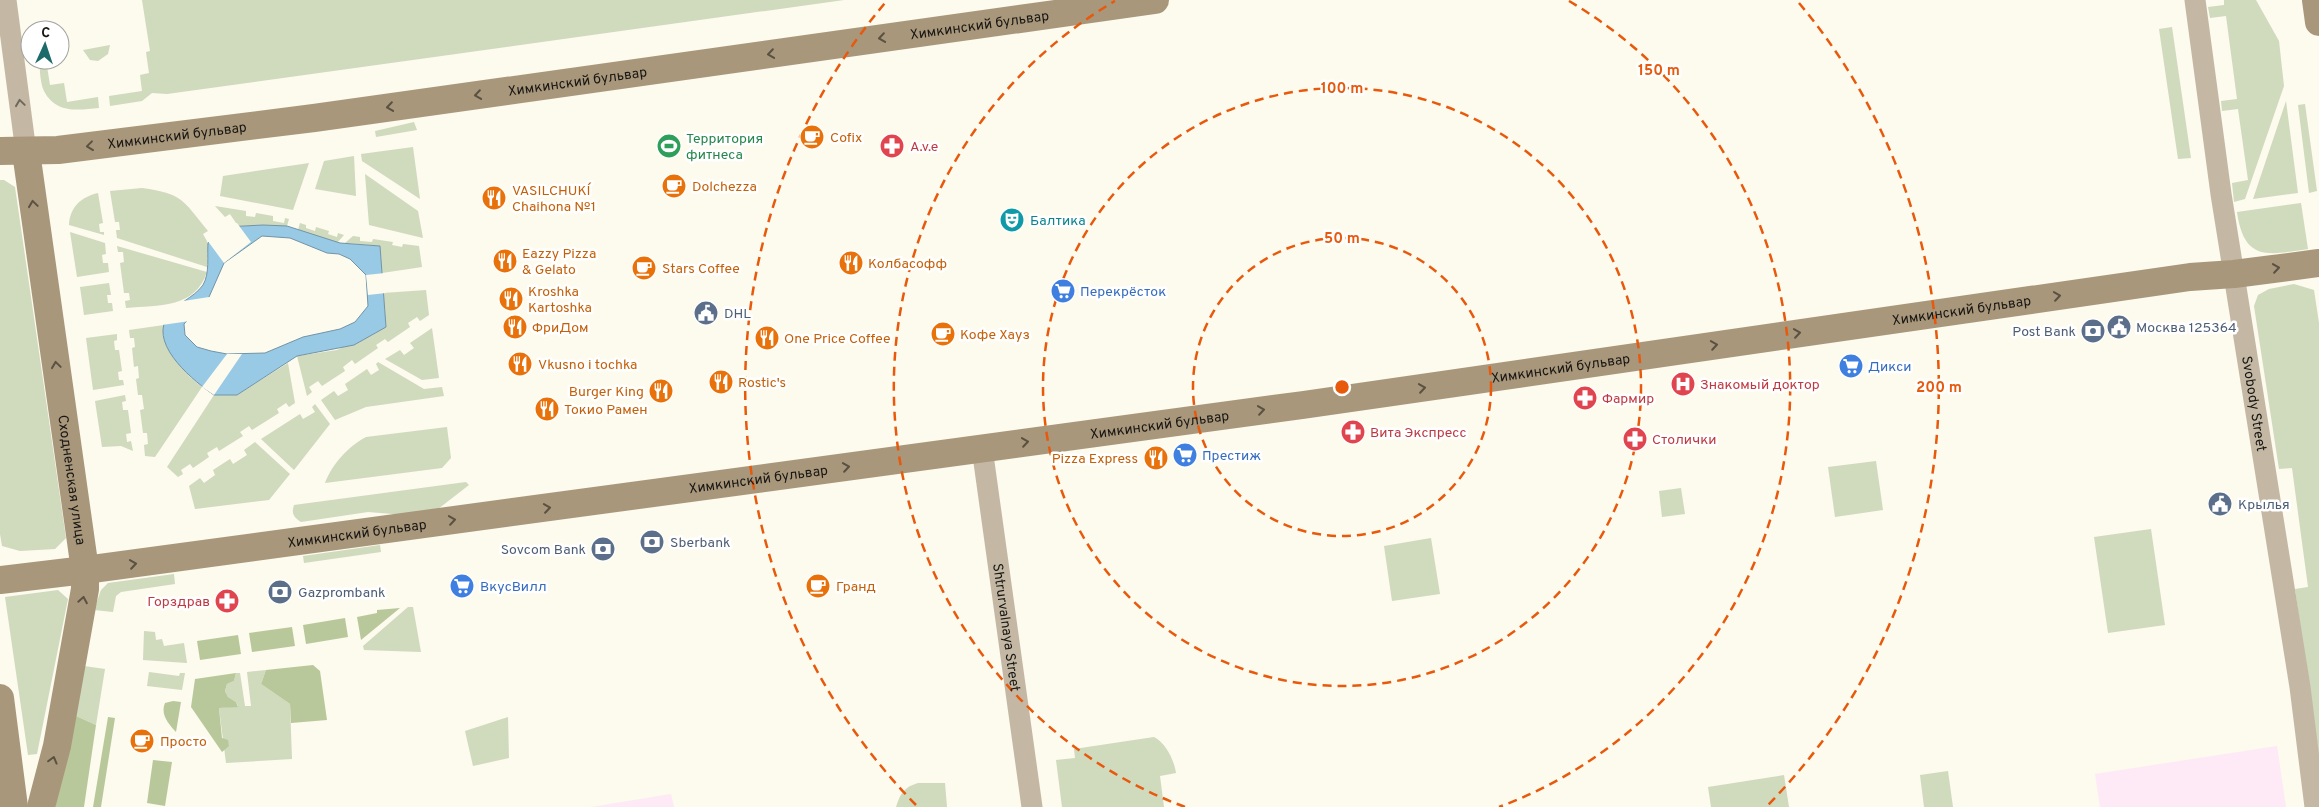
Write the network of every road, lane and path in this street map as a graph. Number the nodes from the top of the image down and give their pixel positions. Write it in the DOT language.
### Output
graph roads {
  1 [pos="6,0"];
  2 [pos="1155,0"];
  3 [pos="2195,0"];
  4 [pos="2316,0"];
  5 [pos="2319,22"];
  6 [pos="13,151"];
  7 [pos="2319,262"];
  8 [pos="2234,274"];
  9 [pos="982,448"];
  10 [pos="85,570"];
  11 [pos="0,580"];
  12 [pos="0,698"];
  13 [pos="14,807"];
  14 [pos="41,807"];
  15 [pos="1032,807"];
  16 [pos="2315,807"];
  6 -- 1 [label="street, one-way"];
  2 -- 6 [label="main road, Химкинский бульвар, one-way"];
  3 -- 8 [label="street, Svobody Street"];
  4 -- 5 [label="main road"];
  10 -- 6 [label="main road, Сходненская улица, one-way"];
  8 -- 7 [label="main road, Химкинский бульвар, one-way"];
  9 -- 8 [label="main road, Химкинский бульвар, one-way"];
  8 -- 16 [label="street, Svobody Street"];
  10 -- 9 [label="main road, Химкинский бульвар, one-way"];
  9 -- 15 [label="street, Shtrurvalnaya Street"];
  10 -- 11 [label="main road, Химкинский бульвар"];
  14 -- 10 [label="main road, Сходненская улица, one-way"];
  12 -- 13 [label="main road"];
}
